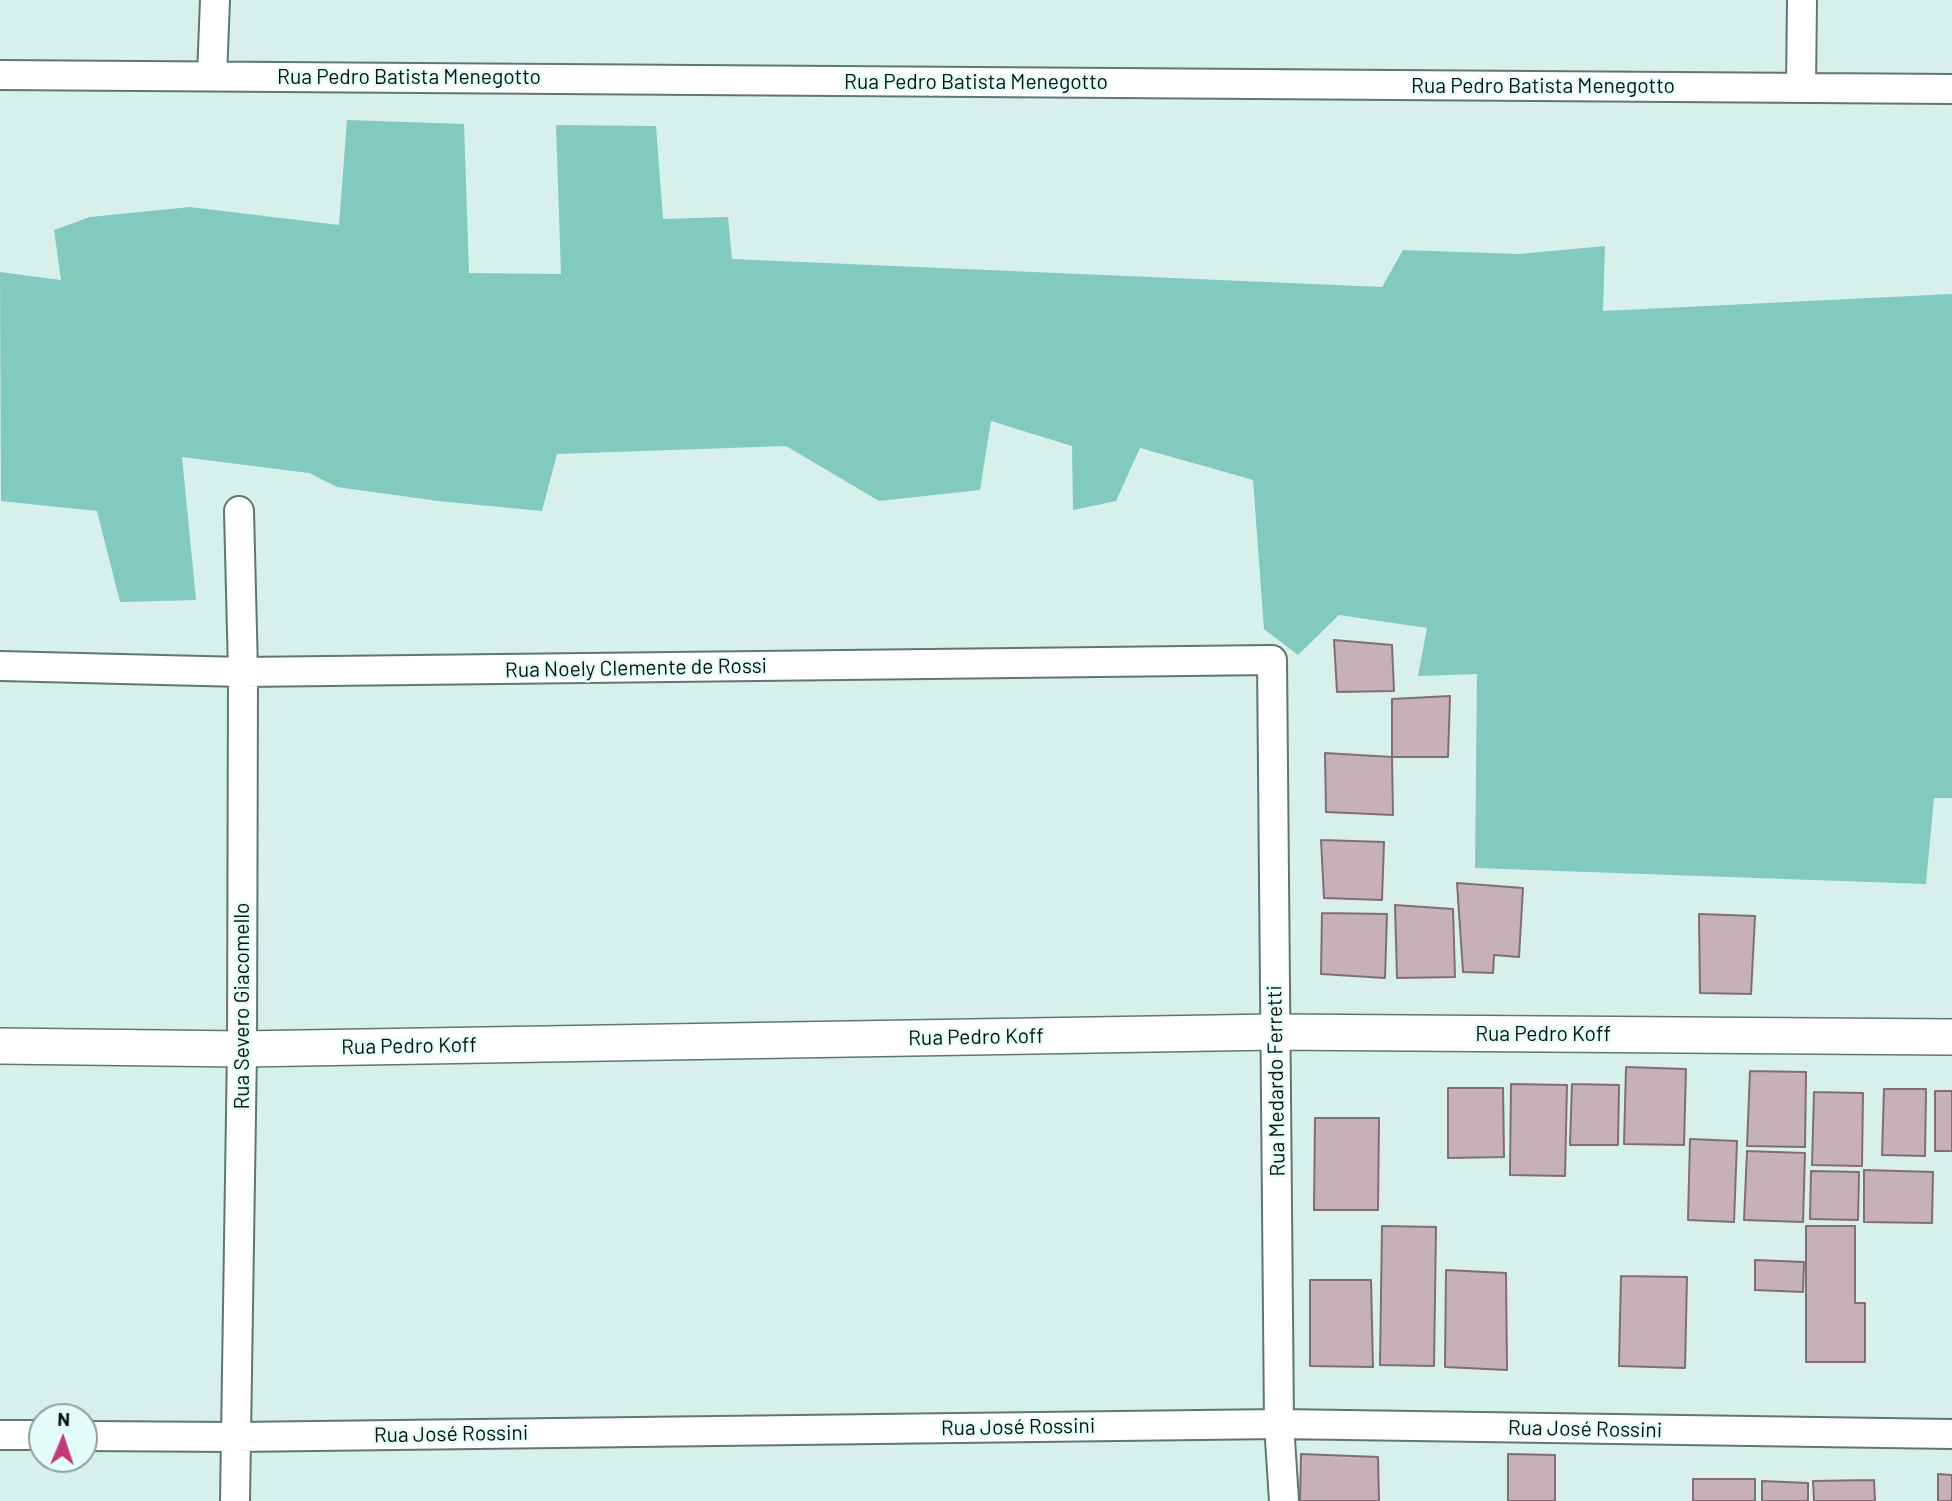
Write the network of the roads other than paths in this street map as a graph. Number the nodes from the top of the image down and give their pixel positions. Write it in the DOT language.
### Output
graph roads {
  1 [pos="215,0"];
  2 [pos="1802,0"];
  3 [pos="0,75"];
  4 [pos="212,76"];
  5 [pos="1801,88"];
  6 [pos="1952,89"];
  7 [pos="239,511"];
  8 [pos="1272,660"];
  9 [pos="0,666"];
  10 [pos="243,672"];
  11 [pos="1275,1032"];
  12 [pos="1952,1037"];
  13 [pos="0,1046"];
  14 [pos="242,1048"];
  15 [pos="1279,1424"];
  16 [pos="1952,1434"];
  17 [pos="0,1435"];
  18 [pos="28,1436"];
  19 [pos="98,1436"];
  20 [pos="235,1437"];
  21 [pos="234,1501"];
  22 [pos="1284,1501"];
  1 -- 4 [label="street"];
  2 -- 5 [label="street"];
  3 -- 4 [label="street, Rua Pedro Batista Menegotto"];
  4 -- 5 [label="street, Rua Pedro Batista Menegotto"];
  5 -- 6 [label="street, Rua Pedro Batista Menegotto"];
  7 -- 10 [label="street, Rua Severo Giacomello"];
  8 -- 10 [label="street, Rua Noely Clemente de Rossi"];
  8 -- 11 [label="street, Rua Medardo Ferretti"];
  9 -- 10 [label="street, Rua Noely Clemente de Rossi"];
  10 -- 14 [label="street, Rua Severo Giacomello"];
  11 -- 12 [label="street, Rua Pedro Koff"];
  11 -- 14 [label="street, Rua Pedro Koff"];
  11 -- 15 [label="street, Rua Medardo Ferretti"];
  13 -- 14 [label="street, Rua Pedro Koff"];
  14 -- 20 [label="street, Rua Severo Giacomello"];
  15 -- 16 [label="street, Rua José Rossini"];
  15 -- 20 [label="street, Rua José Rossini"];
  15 -- 22 [label="street, Rua Medardo Ferretti"];
  17 -- 18 [label="street"];
  19 -- 20 [label="street, Rua José Rossini"];
  20 -- 21 [label="street, Rua Severo Giacomello"];
}
